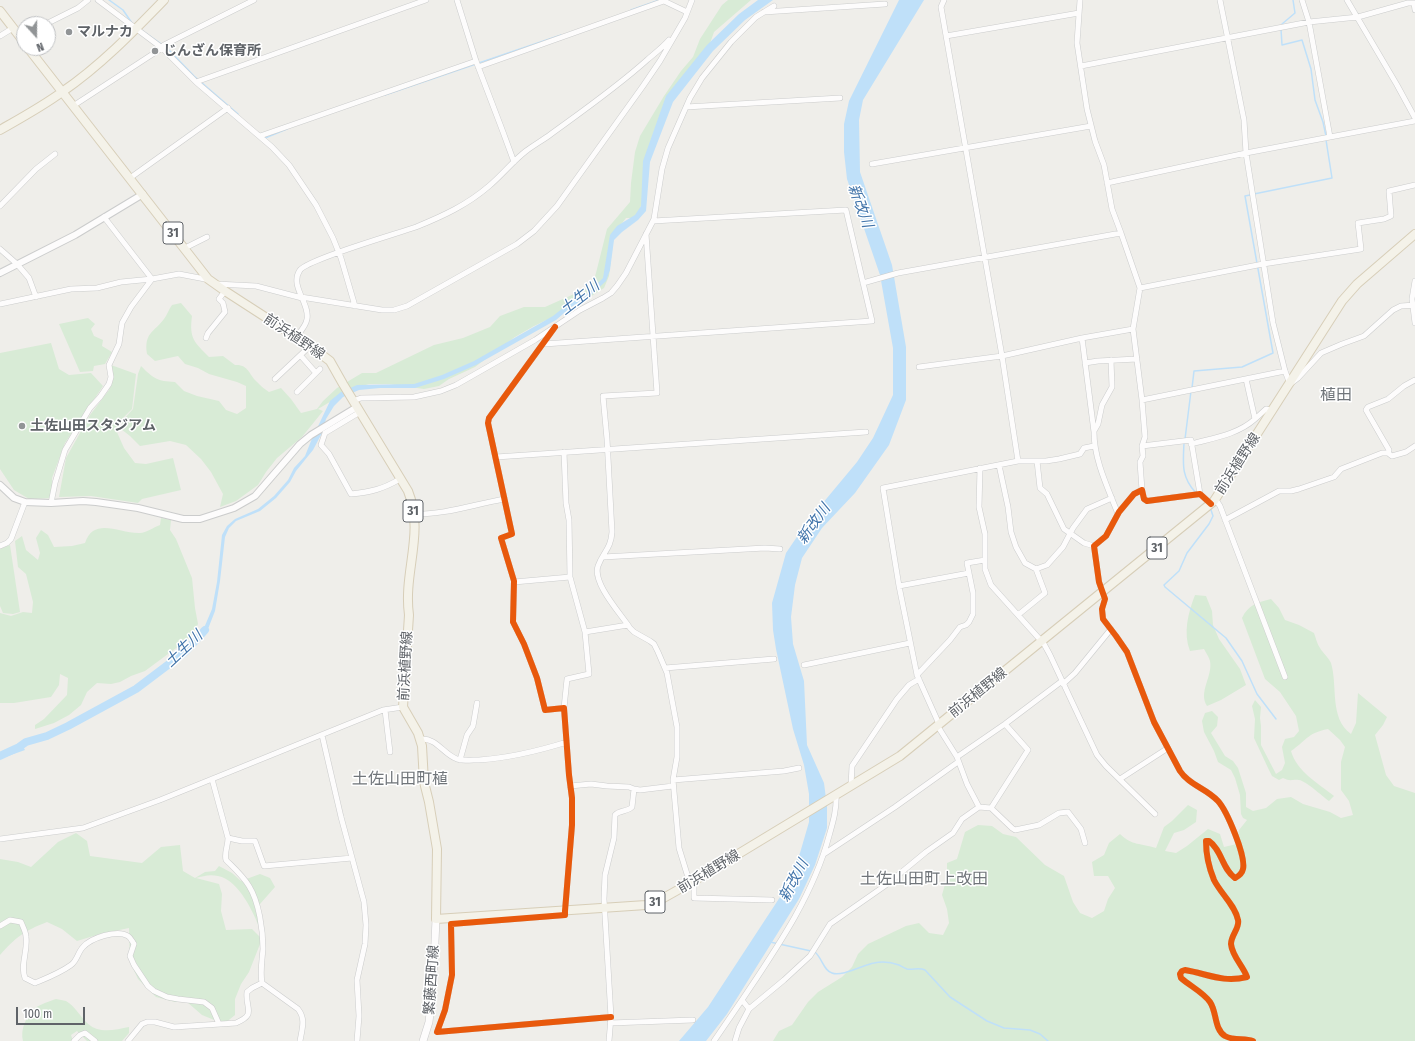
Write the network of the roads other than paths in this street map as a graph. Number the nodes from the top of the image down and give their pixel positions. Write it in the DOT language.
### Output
graph roads {
  1 [pos="88,0"];
  2 [pos="98,0"];
  3 [pos="164,0"];
  4 [pos="254,0"];
  5 [pos="426,0"];
  6 [pos="457,0"];
  7 [pos="692,0"];
  8 [pos="944,0"];
  9 [pos="1080,0"];
  10 [pos="1220,0"];
  11 [pos="1302,0"];
  12 [pos="1347,0"];
  13 [pos="1414,3"];
  14 [pos="885,4"];
  15 [pos="774,6"];
  16 [pos="1415,10"];
  17 [pos="0,11"];
  18 [pos="688,12"];
  19 [pos="763,12"];
  20 [pos="1079,13"];
  21 [pos="1358,17"];
  22 [pos="56,19"];
  23 [pos="1310,22"];
  24 [pos="13,28"];
  25 [pos="138,28"];
  26 [pos="678,30"];
  27 [pos="16,31"];
  28 [pos="0,36"];
  29 [pos="946,36"];
  30 [pos="1227,37"];
  31 [pos="163,46"];
  32 [pos="34,56"];
  33 [pos="477,64"];
  34 [pos="1081,66"];
  35 [pos="198,81"];
  36 [pos="63,92"];
  37 [pos="840,98"];
  38 [pos="73,106"];
  39 [pos="686,107"];
  40 [pos="228,108"];
  41 [pos="1415,120"];
  42 [pos="1091,126"];
  43 [pos="0,130"];
  44 [pos="262,135"];
  45 [pos="1330,137"];
  46 [pos="965,148"];
  47 [pos="1246,152"];
  48 [pos="55,154"];
  49 [pos="514,162"];
  50 [pos="872,164"];
  51 [pos="130,178"];
  52 [pos="1107,183"];
  53 [pos="1415,185"];
  54 [pos="142,194"];
  55 [pos="0,206"];
  56 [pos="104,217"];
  57 [pos="653,221"];
  58 [pos="1121,233"];
  59 [pos="646,234"];
  60 [pos="1415,234"];
  61 [pos="206,237"];
  62 [pos="185,248"];
  63 [pos="0,249"];
  64 [pos="339,253"];
  65 [pos="984,257"];
  66 [pos="17,264"];
  67 [pos="1263,264"];
  68 [pos="0,273"];
  69 [pos="152,279"];
  70 [pos="211,281"];
  71 [pos="1415,281"];
  72 [pos="863,283"];
  73 [pos="1140,288"];
  74 [pos="225,292"];
  75 [pos="36,297"];
  76 [pos="301,297"];
  77 [pos="0,304"];
  78 [pos="1414,305"];
  79 [pos="355,306"];
  80 [pos="1415,323"];
  81 [pos="555,327"];
  82 [pos="1133,329"];
  83 [pos="296,337"];
  84 [pos="653,337"];
  85 [pos="206,338"];
  86 [pos="1082,338"];
  87 [pos="544,344"];
  88 [pos="310,346"];
  89 [pos="301,356"];
  90 [pos="1002,356"];
  91 [pos="1137,359"];
  92 [pos="1111,360"];
  93 [pos="1085,363"];
  94 [pos="919,367"];
  95 [pos="1285,371"];
  96 [pos="275,379"];
  97 [pos="1246,379"];
  98 [pos="1415,380"];
  99 [pos="1290,384"];
  100 [pos="297,392"];
  101 [pos="1142,400"];
  102 [pos="355,405"];
  103 [pos="1273,411"];
  104 [pos="1255,419"];
  105 [pos="866,432"];
  106 [pos="1094,432"];
  107 [pos="1191,444"];
  108 [pos="1094,446"];
  109 [pos="1142,446"];
  110 [pos="1415,446"];
  111 [pos="607,449"];
  112 [pos="564,452"];
  113 [pos="1388,453"];
  114 [pos="496,457"];
  115 [pos="1018,461"];
  116 [pos="1036,461"];
  117 [pos="998,465"];
  118 [pos="980,468"];
  119 [pos="400,479"];
  120 [pos="0,485"];
  121 [pos="1142,490"];
  122 [pos="1200,494"];
  123 [pos="1112,498"];
  124 [pos="505,500"];
  125 [pos="25,502"];
  126 [pos="1213,502"];
  127 [pos="51,503"];
  128 [pos="414,514"];
  129 [pos="1118,514"];
  130 [pos="1225,520"];
  131 [pos="1070,533"];
  132 [pos="0,546"];
  133 [pos="1094,546"];
  134 [pos="780,549"];
  135 [pos="603,557"];
  136 [pos="985,560"];
  137 [pos="1036,569"];
  138 [pos="969,573"];
  139 [pos="570,577"];
  140 [pos="514,582"];
  141 [pos="899,586"];
  142 [pos="1103,592"];
  143 [pos="1018,615"];
  144 [pos="628,625"];
  145 [pos="1111,629"];
  146 [pos="585,632"];
  147 [pos="1042,642"];
  148 [pos="910,643"];
  149 [pos="774,659"];
  150 [pos="804,665"];
  151 [pos="665,668"];
  152 [pos="918,677"];
  153 [pos="1285,677"];
  154 [pos="1063,682"];
  155 [pos="477,703"];
  156 [pos="403,707"];
  157 [pos="564,708"];
  158 [pos="385,710"];
  159 [pos="938,724"];
  160 [pos="1005,724"];
  161 [pos="322,735"];
  162 [pos="420,739"];
  163 [pos="567,742"];
  164 [pos="1168,748"];
  165 [pos="390,752"];
  166 [pos="957,759"];
  167 [pos="460,760"];
  168 [pos="799,768"];
  169 [pos="212,779"];
  170 [pos="1120,779"];
  171 [pos="673,783"];
  172 [pos="570,786"];
  173 [pos="851,786"];
  174 [pos="634,789"];
  175 [pos="834,795"];
  176 [pos="979,807"];
  177 [pos="992,808"];
  178 [pos="1155,814"];
  179 [pos="228,838"];
  180 [pos="0,839"];
  181 [pos="1086,843"];
  182 [pos="824,854"];
  183 [pos="352,858"];
  184 [pos="692,882"];
  185 [pos="772,900"];
  186 [pos="605,908"];
  187 [pos="565,911"];
  188 [pos="436,919"];
  189 [pos="0,926"];
  190 [pos="262,983"];
  191 [pos="742,1000"];
  192 [pos="749,1008"];
  193 [pos="611,1017"];
  194 [pos="693,1020"];
  195 [pos="610,1023"];
  196 [pos="219,1024"];
  197 [pos="74,1041"];
  198 [pos="95,1041"];
  199 [pos="128,1041"];
  200 [pos="300,1041"];
  201 [pos="357,1041"];
  202 [pos="423,1041"];
  203 [pos="609,1041"];
  204 [pos="714,1041"];
  205 [pos="735,1041"];
  206 [pos="1253,1041"];
  1 -- 22 [label="street"];
  2 -- 25 [label="street"];
  3 -- 25 [label="main road"];
  4 -- 31 [label="street"];
  5 -- 35 [label="street"];
  6 -- 33 [label="street"];
  7 -- 18 [label="street"];
  8 -- 29 [label="street"];
  9 -- 20 [label="street"];
  10 -- 30 [label="street"];
  11 -- 23 [label="street"];
  12 -- 21 [label="street"];
  13 -- 16 [label="street"];
  13 -- 21 [label="street"];
  14 -- 19 [label="street"];
  15 -- 19 [label="street"];
  17 -- 24 [label="main road"];
  18 -- 26 [label="street"];
  18 -- 33 [label="street"];
  19 -- 39 [label="street"];
  20 -- 29 [label="street"];
  20 -- 34 [label="street"];
  21 -- 23 [label="street"];
  21 -- 41 [label="street"];
  23 -- 30 [label="street"];
  23 -- 45 [label="street"];
  24 -- 27 [label="main road"];
  24 -- 28 [label="street"];
  25 -- 31 [label="street"];
  25 -- 36 [label="main road"];
  26 -- 49 [label="street"];
  26 -- 79 [label="street"];
  29 -- 46 [label="street"];
  30 -- 34 [label="street"];
  30 -- 47 [label="street"];
  31 -- 35 [label="street"];
  31 -- 38 [label="street"];
  32 -- 36 [label="main road, 前浜植野線 / 31"];
  33 -- 44 [label="street"];
  33 -- 49 [label="street"];
  34 -- 42 [label="street"];
  35 -- 40 [label="street"];
  36 -- 38 [label="main road, 前浜植野線 / 31"];
  36 -- 43 [label="main road"];
  37 -- 39 [label="street"];
  38 -- 51 [label="main road, 前浜植野線 / 31"];
  39 -- 57 [label="street"];
  40 -- 44 [label="street"];
  40 -- 51 [label="street"];
  41 -- 45 [label="street"];
  42 -- 46 [label="street"];
  42 -- 52 [label="street"];
  44 -- 64 [label="street"];
  45 -- 47 [label="street"];
  46 -- 50 [label="street"];
  46 -- 65 [label="street"];
  47 -- 52 [label="street"];
  47 -- 67 [label="street"];
  48 -- 55 [label="street"];
  49 -- 64 [label="street"];
  51 -- 54 [label="main road, 前浜植野線 / 31"];
  52 -- 58 [label="street"];
  53 -- 67 [label="street"];
  54 -- 56 [label="street"];
  54 -- 62 [label="main road, 前浜植野線 / 31"];
  56 -- 66 [label="street"];
  56 -- 69 [label="street"];
  57 -- 59 [label="street"];
  57 -- 72 [label="street"];
  58 -- 65 [label="street"];
  58 -- 73 [label="street"];
  59 -- 81 [label="street"];
  59 -- 84 [label="street"];
  60 -- 99 [label="main road, 前浜植野線 / 31"];
  61 -- 62 [label="street"];
  62 -- 70 [label="main road, 前浜植野線 / 31"];
  63 -- 66 [label="street"];
  64 -- 76 [label="street"];
  64 -- 79 [label="street"];
  65 -- 72 [label="street"];
  65 -- 90 [label="street"];
  66 -- 68 [label="street"];
  66 -- 75 [label="street"];
  67 -- 73 [label="street"];
  67 -- 95 [label="street"];
  69 -- 70 [label="street"];
  69 -- 75 [label="street"];
  69 -- 127 [label="street"];
  70 -- 74 [label="main road, 前浜植野線 / 31"];
  70 -- 76 [label="street"];
  71 -- 78 [label="street"];
  72 -- 84 [label="street"];
  73 -- 82 [label="street"];
  74 -- 83 [label="main road, 前浜植野線 / 31"];
  74 -- 85 [label="street"];
  75 -- 77 [label="street"];
  76 -- 79 [label="street"];
  76 -- 83 [label="street"];
  78 -- 80 [label="street"];
  78 -- 99 [label="street"];
  81 -- 87 [label="street"];
  81 -- 102 [label="street"];
  82 -- 86 [label="street"];
  82 -- 91 [label="street"];
  83 -- 88 [label="main road, 前浜植野線 / 31"];
  84 -- 87 [label="street"];
  84 -- 111 [label="street"];
  86 -- 90 [label="street"];
  86 -- 93 [label="street"];
  87 -- 114 [label="street"];
  88 -- 89 [label="street"];
  88 -- 102 [label="main road, 前浜植野線 / 31"];
  89 -- 96 [label="street"];
  89 -- 100 [label="street"];
  90 -- 94 [label="street"];
  90 -- 115 [label="street"];
  91 -- 92 [label="street"];
  91 -- 101 [label="street"];
  92 -- 93 [label="street"];
  92 -- 106 [label="street"];
  93 -- 106 [label="street"];
  95 -- 97 [label="street"];
  95 -- 99 [label="street"];
  97 -- 101 [label="street"];
  97 -- 104 [label="street"];
  98 -- 113 [label="street"];
  99 -- 103 [label="main road, 前浜植野線 / 31"];
  101 -- 109 [label="street"];
  102 -- 119 [label="main road, 前浜植野線 / 31"];
  102 -- 119 [label="street"];
  102 -- 127 [label="street"];
  103 -- 104 [label="street"];
  103 -- 126 [label="main road, 前浜植野線 / 31"];
  104 -- 107 [label="street"];
  105 -- 111 [label="street"];
  106 -- 108 [label="street"];
  107 -- 109 [label="street"];
  107 -- 122 [label="street"];
  108 -- 116 [label="street"];
  108 -- 123 [label="street"];
  109 -- 121 [label="street"];
  110 -- 113 [label="street"];
  111 -- 112 [label="street"];
  111 -- 135 [label="street"];
  112 -- 114 [label="street"];
  112 -- 139 [label="street"];
  113 -- 130 [label="street"];
  114 -- 124 [label="street"];
  115 -- 116 [label="street"];
  115 -- 117 [label="street"];
  116 -- 131 [label="street"];
  117 -- 118 [label="street"];
  117 -- 137 [label="street"];
  118 -- 136 [label="street"];
  118 -- 141 [label="street"];
  119 -- 128 [label="main road, 前浜植野線 / 31"];
  120 -- 125 [label="street"];
  121 -- 122 [label="street"];
  121 -- 129 [label="street"];
  122 -- 126 [label="street"];
  123 -- 129 [label="street"];
  123 -- 131 [label="street"];
  124 -- 128 [label="street"];
  124 -- 140 [label="street"];
  125 -- 127 [label="street"];
  125 -- 132 [label="street"];
  126 -- 130 [label="street"];
  126 -- 142 [label="main road, 前浜植野線 / 31"];
  128 -- 156 [label="main road, 前浜植野線 / 31"];
  129 -- 133 [label="street"];
  130 -- 153 [label="street"];
  131 -- 133 [label="street"];
  131 -- 137 [label="street"];
  133 -- 142 [label="street"];
  134 -- 135 [label="street"];
  135 -- 144 [label="street"];
  136 -- 138 [label="street"];
  136 -- 143 [label="street"];
  137 -- 143 [label="street"];
  138 -- 141 [label="street"];
  138 -- 152 [label="street"];
  139 -- 140 [label="street"];
  139 -- 146 [label="street"];
  140 -- 157 [label="street"];
  141 -- 148 [label="street"];
  142 -- 145 [label="street"];
  142 -- 147 [label="main road, 前浜植野線 / 31"];
  143 -- 147 [label="street"];
  144 -- 146 [label="street"];
  144 -- 151 [label="street"];
  145 -- 154 [label="street"];
  145 -- 164 [label="street"];
  146 -- 157 [label="street"];
  147 -- 154 [label="street"];
  147 -- 159 [label="main road, 前浜植野線 / 31"];
  148 -- 150 [label="street"];
  148 -- 152 [label="street"];
  149 -- 151 [label="street"];
  151 -- 171 [label="street"];
  152 -- 159 [label="street"];
  152 -- 173 [label="street"];
  154 -- 160 [label="street"];
  154 -- 170 [label="street"];
  155 -- 167 [label="street"];
  156 -- 158 [label="street"];
  156 -- 162 [label="main road, 前浜植野線"];
  157 -- 163 [label="street"];
  158 -- 161 [label="street"];
  158 -- 165 [label="street"];
  159 -- 166 [label="street"];
  159 -- 173 [label="main road, 前浜植野線 / 31"];
  160 -- 166 [label="street"];
  160 -- 177 [label="street"];
  161 -- 169 [label="street"];
  161 -- 183 [label="street"];
  162 -- 167 [label="street"];
  162 -- 188 [label="main road, 前浜植野線"];
  163 -- 167 [label="street"];
  163 -- 172 [label="street"];
  164 -- 170 [label="street"];
  164 -- 206 [label="street"];
  166 -- 176 [label="street"];
  166 -- 182 [label="street"];
  168 -- 171 [label="street"];
  169 -- 179 [label="street"];
  169 -- 180 [label="street"];
  170 -- 178 [label="street"];
  171 -- 174 [label="street"];
  171 -- 184 [label="street"];
  172 -- 174 [label="street"];
  172 -- 187 [label="street"];
  173 -- 175 [label="main road, 前浜植野線 / 31"];
  174 -- 186 [label="street"];
  175 -- 182 [label="street"];
  175 -- 184 [label="main road, 前浜植野線 / 31"];
  176 -- 177 [label="street"];
  176 -- 192 [label="street"];
  177 -- 181 [label="street"];
  179 -- 183 [label="street"];
  179 -- 190 [label="street"];
  182 -- 191 [label="street"];
  183 -- 201 [label="street"];
  184 -- 185 [label="street"];
  184 -- 186 [label="main road, 前浜植野線 / 31"];
  186 -- 187 [label="main road, 前浜植野線 / 31"];
  186 -- 193 [label="street"];
  187 -- 188 [label="main road, 前浜植野線 / 31"];
  187 -- 193 [label="street"];
  188 -- 202 [label="main road, 繁藤西町線"];
  189 -- 196 [label="street"];
  190 -- 196 [label="street"];
  190 -- 200 [label="street"];
  191 -- 192 [label="street"];
  191 -- 204 [label="street"];
  192 -- 205 [label="street"];
  193 -- 195 [label="street"];
  194 -- 195 [label="street"];
  195 -- 203 [label="street"];
  196 -- 199 [label="street"];
  197 -- 198 [label="street"];
}
